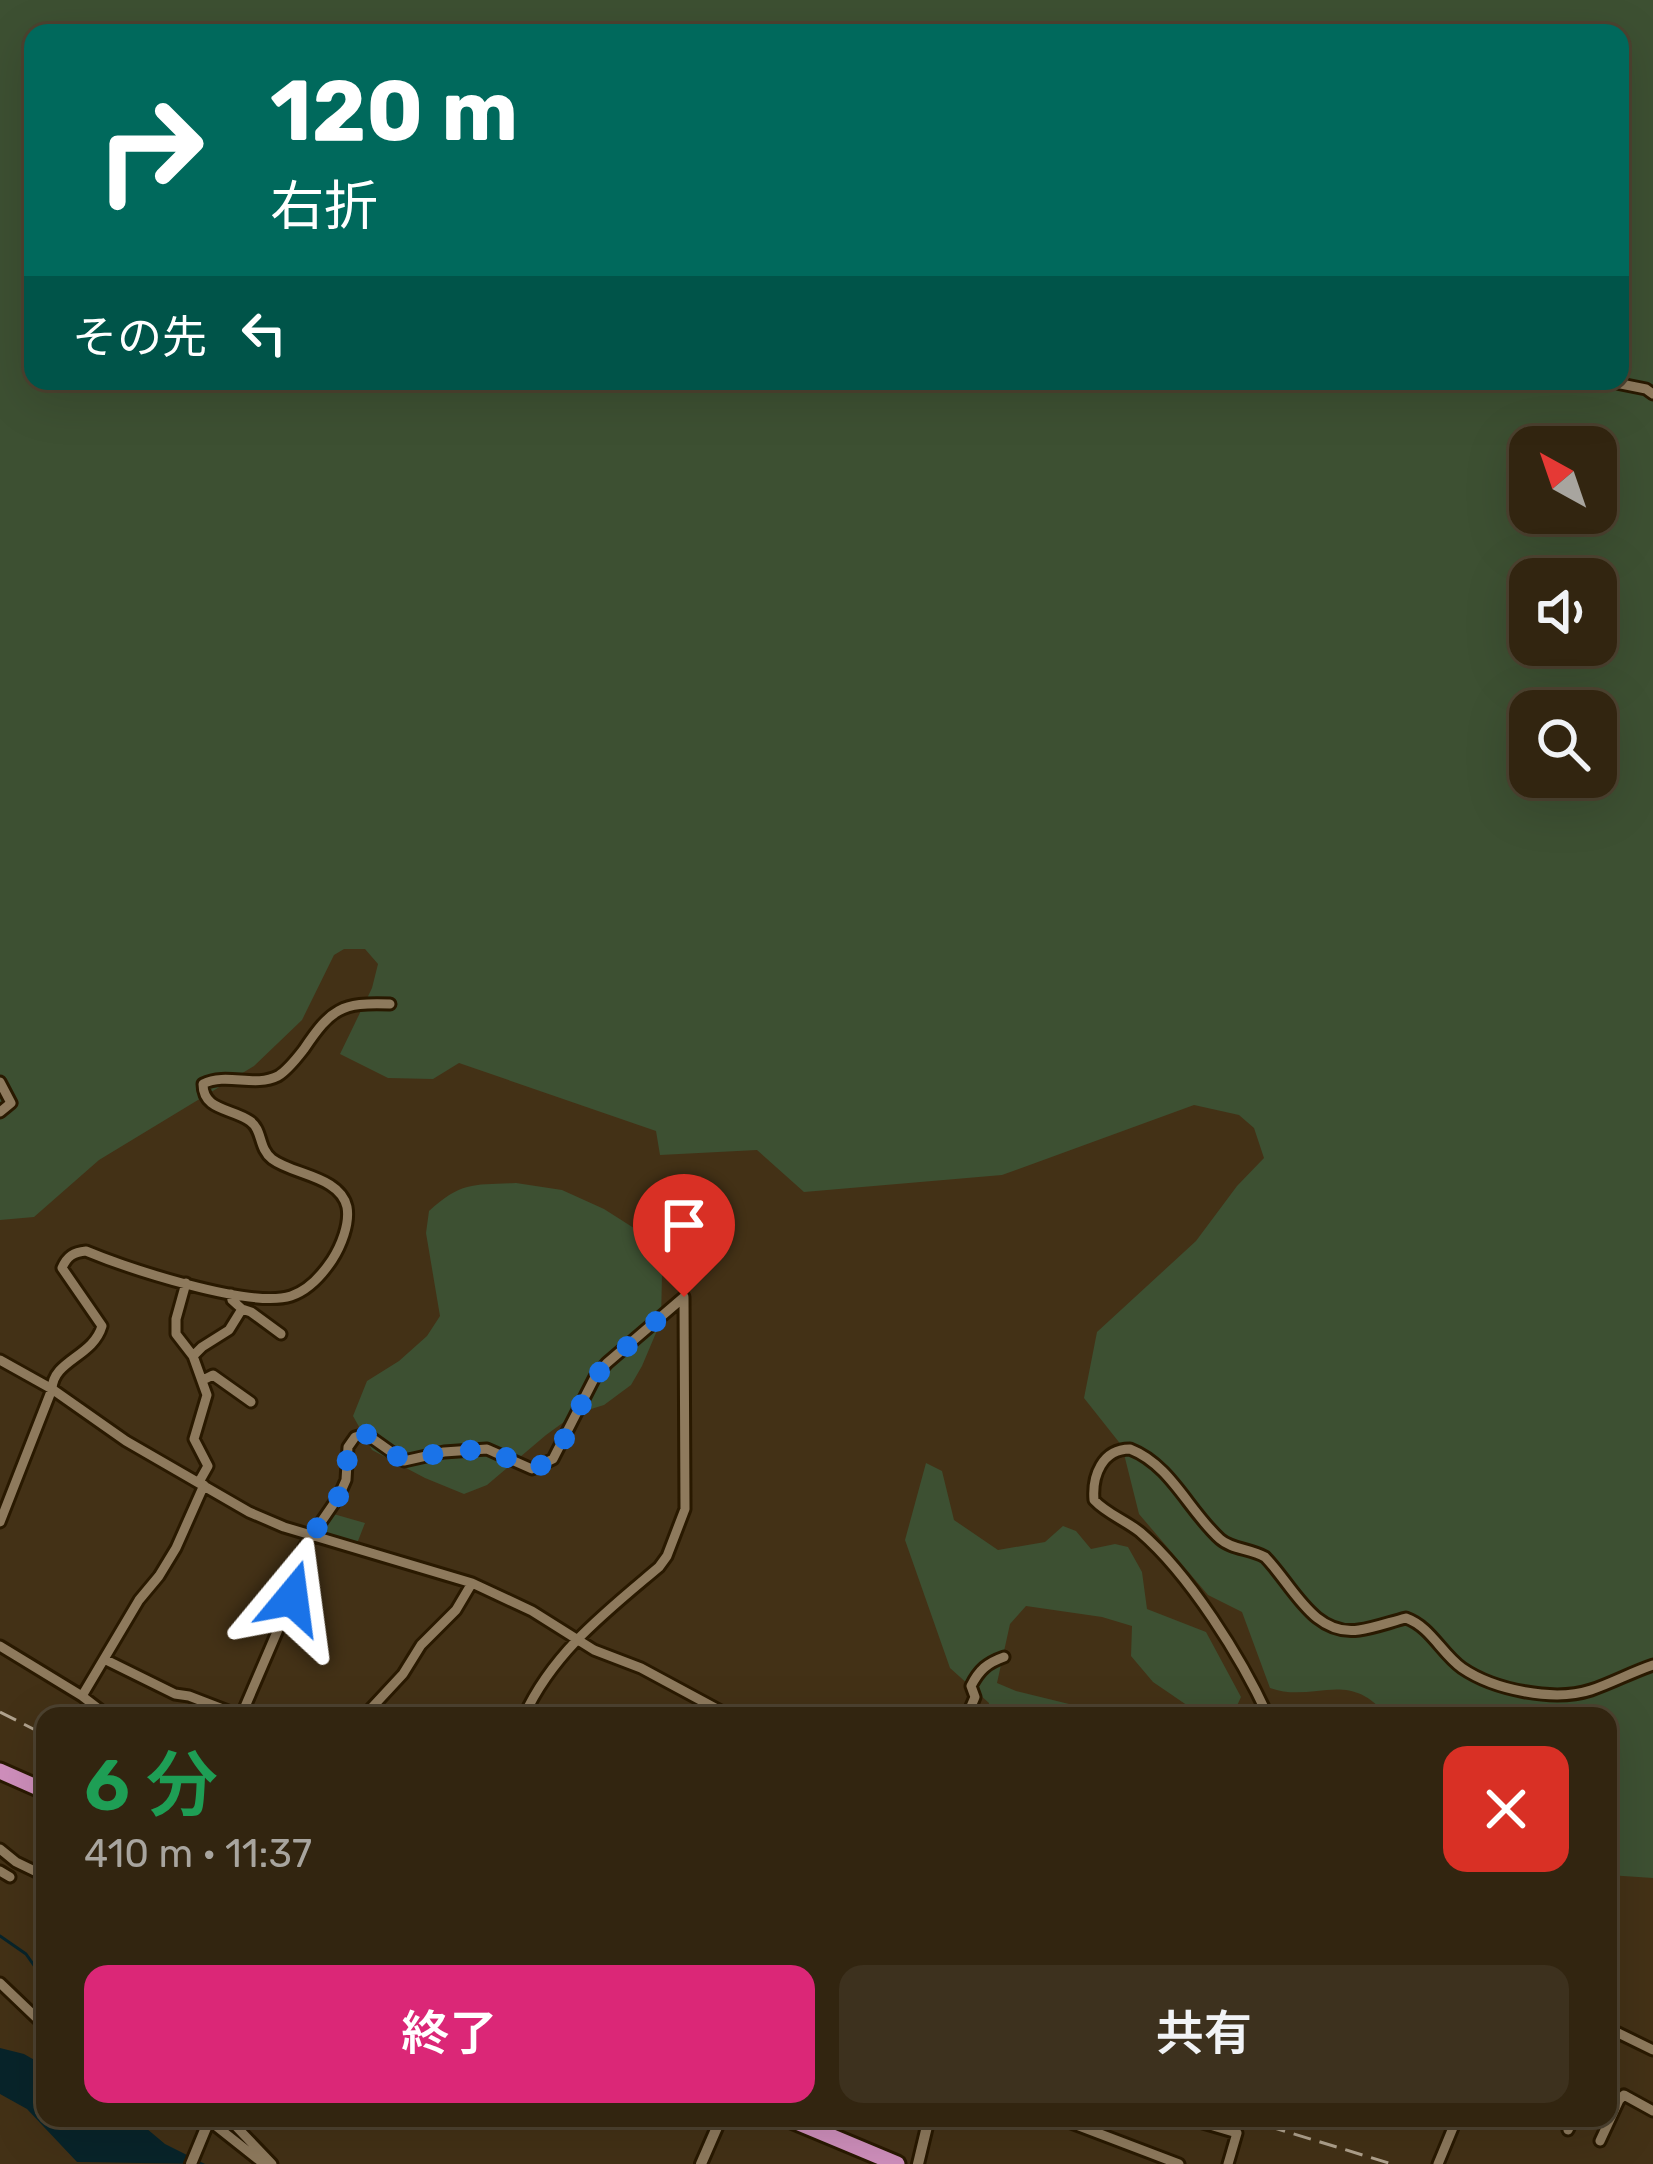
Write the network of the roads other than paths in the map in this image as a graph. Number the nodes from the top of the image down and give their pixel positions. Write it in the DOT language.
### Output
graph roads {
  1 [pos="390,1004"];
  2 [pos="0,1082"];
  3 [pos="0,1112"];
  4 [pos="186,1283"];
  5 [pos="231,1294"];
  6 [pos="242,1310"];
  7 [pos="281,1334"];
  8 [pos="193,1355"];
  9 [pos="0,1360"];
  10 [pos="203,1380"];
  11 [pos="52,1389"];
  12 [pos="251,1402"];
  13 [pos="201,1484"];
  14 [pos="0,1522"];
  15 [pos="312,1534"];
  16 [pos="472,1583"];
  17 [pos="576,1639"];
  18 [pos="0,1646"];
  19 [pos="1004,1657"];
  20 [pos="104,1659"];
  21 [pos="1653,1665"];
  22 [pos="82,1696"];
  23 [pos="96,1707"];
  24 [pos="218,1707"];
  25 [pos="245,1707"];
  26 [pos="372,1707"];
  27 [pos="528,1707"];
  28 [pos="713,1707"];
  29 [pos="971,1707"];
  30 [pos="1264,1707"];
  31 [pos="0,1771"];
  32 [pos="36,1787"];
  33 [pos="0,1849"];
  34 [pos="36,1872"];
  35 [pos="0,1983"];
  36 [pos="36,2017"];
  37 [pos="1617,2032"];
  38 [pos="1653,2050"];
  39 [pos="1617,2097"];
  40 [pos="1653,2111"];
  41 [pos="207,2127"];
  42 [pos="216,2127"];
  43 [pos="236,2127"];
  44 [pos="717,2127"];
  45 [pos="808,2127"];
  46 [pos="927,2127"];
  47 [pos="1084,2127"];
  48 [pos="1100,2127"];
  49 [pos="1217,2127"];
  50 [pos="1453,2127"];
  51 [pos="1570,2127"];
  52 [pos="1604,2127"];
  53 [pos="1568,2130"];
  54 [pos="1098,2132"];
  55 [pos="1600,2140"];
  56 [pos="893,2163"];
  57 [pos="191,2164"];
  58 [pos="268,2164"];
  59 [pos="701,2164"];
  60 [pos="918,2164"];
  61 [pos="1179,2164"];
  62 [pos="1228,2164"];
  63 [pos="1438,2164"];
  1 -- 5 [label="street"];
  2 -- 3 [label="street"];
  4 -- 5 [label="street"];
  4 -- 8 [label="street"];
  4 -- 11 [label="street"];
  5 -- 6 [label="street"];
  6 -- 7 [label="street"];
  6 -- 8 [label="street"];
  8 -- 10 [label="street"];
  9 -- 11 [label="street"];
  10 -- 12 [label="street"];
  10 -- 13 [label="street"];
  11 -- 13 [label="street"];
  11 -- 14 [label="street"];
  13 -- 15 [label="street"];
  13 -- 20 [label="street"];
  15 -- 16 [label="street"];
  15 -- 17 [label="street"];
  15 -- 25 [label="street"];
  16 -- 17 [label="street"];
  16 -- 26 [label="street"];
  17 -- 27 [label="street"];
  17 -- 28 [label="street"];
  18 -- 22 [label="street"];
  19 -- 29 [label="street"];
  20 -- 22 [label="street"];
  20 -- 24 [label="street"];
  21 -- 30 [label="street"];
  22 -- 23 [label="street"];
  31 -- 32 [label="highway"];
  33 -- 34 [label="street"];
  35 -- 36 [label="street"];
  37 -- 38 [label="street"];
  39 -- 40 [label="street"];
  41 -- 57 [label="street"];
  42 -- 58 [label="street"];
  43 -- 58 [label="street"];
  44 -- 59 [label="street"];
  45 -- 56 [label="highway"];
  46 -- 60 [label="street"];
  47 -- 54 [label="street"];
  48 -- 54 [label="street"];
  49 -- 62 [label="street"];
  50 -- 63 [label="street"];
  51 -- 53 [label="street"];
  52 -- 55 [label="street"];
  54 -- 61 [label="street"];
}
